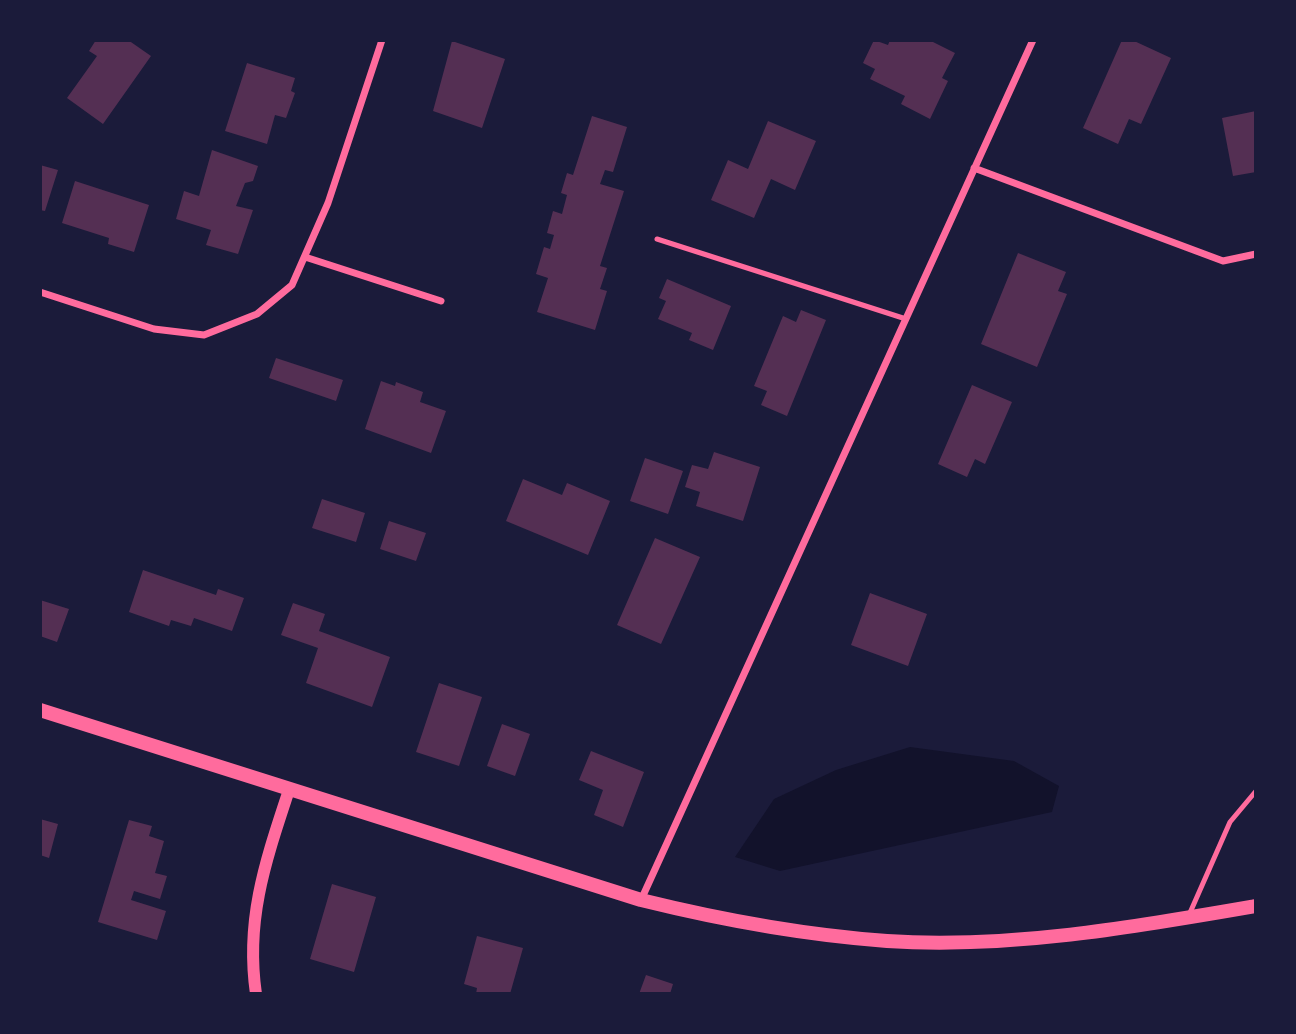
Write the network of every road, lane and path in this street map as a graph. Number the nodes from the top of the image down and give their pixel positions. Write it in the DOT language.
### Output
graph roads {
  1 [pos="382,40"];
  2 [pos="1033,40"];
  3 [pos="974,168"];
  4 [pos="657,239"];
  5 [pos="1256,254"];
  6 [pos="305,257"];
  7 [pos="40,292"];
  8 [pos="441,301"];
  9 [pos="906,319"];
  10 [pos="40,710"];
  11 [pos="289,790"];
  12 [pos="1256,791"];
  13 [pos="641,900"];
  14 [pos="1256,906"];
  15 [pos="1188,918"];
  16 [pos="256,994"];
  1 -- 6 [label="street"];
  2 -- 3 [label="street"];
  3 -- 5 [label="street"];
  3 -- 9 [label="street"];
  4 -- 9 [label="lane"];
  6 -- 7 [label="street"];
  6 -- 8 [label="street"];
  9 -- 13 [label="street"];
  10 -- 11 [label="main road"];
  11 -- 13 [label="main road"];
  11 -- 16 [label="street"];
  12 -- 15 [label="lane"];
  13 -- 15 [label="main road"];
  14 -- 15 [label="main road"];
}
